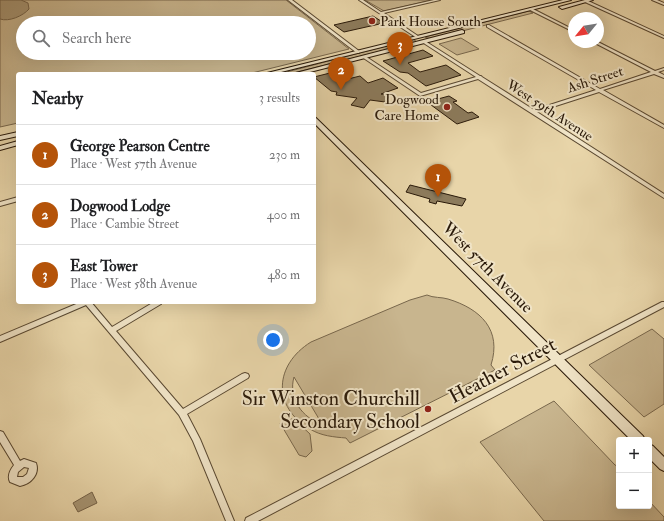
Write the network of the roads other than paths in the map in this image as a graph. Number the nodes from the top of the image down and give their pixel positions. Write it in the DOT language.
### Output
graph roads {
  1 [pos="290,0"];
  2 [pos="361,0"];
  3 [pos="438,0"];
  4 [pos="569,0"];
  5 [pos="654,0"];
  6 [pos="589,1"];
  7 [pos="664,4"];
  8 [pos="531,9"];
  9 [pos="381,13"];
  10 [pos="538,13"];
  11 [pos="311,16"];
  12 [pos="316,20"];
  13 [pos="488,26"];
  14 [pos="568,28"];
  15 [pos="664,37"];
  16 [pos="422,40"];
  17 [pos="604,47"];
  18 [pos="358,52"];
  19 [pos="364,57"];
  20 [pos="664,69"];
  21 [pos="276,72"];
  22 [pos="303,72"];
  23 [pos="654,72"];
  24 [pos="480,77"];
  25 [pos="664,77"];
  26 [pos="599,90"];
  27 [pos="533,112"];
  28 [pos="316,121"];
  29 [pos="664,127"];
  30 [pos="16,134"];
  31 [pos="0,138"];
  32 [pos="16,144"];
  33 [pos="0,148"];
  34 [pos="664,196"];
  35 [pos="16,200"];
  36 [pos="0,204"];
  37 [pos="83,304"];
  38 [pos="90,304"];
  39 [pos="155,304"];
  40 [pos="664,304"];
  41 [pos="111,331"];
  42 [pos="0,339"];
  43 [pos="557,359"];
  44 [pos="244,376"];
  45 [pos="182,413"];
  46 [pos="0,435"];
  47 [pos="636,437"];
  48 [pos="652,453"];
  49 [pos="664,465"];
  50 [pos="19,466"];
  51 [pos="230,521"];
  52 [pos="250,521"];
  1 -- 11 [label="street"];
  2 -- 9 [label="street, West 59th Avenue"];
  3 -- 9 [label="street"];
  4 -- 8 [label="main road"];
  5 -- 7 [label="street"];
  6 -- 10 [label="main road"];
  6 -- 15 [label="street"];
  8 -- 10 [label="street"];
  8 -- 16 [label="main road"];
  9 -- 16 [label="street, West 59th Avenue"];
  10 -- 13 [label="main road"];
  10 -- 14 [label="street"];
  12 -- 18 [label="street"];
  13 -- 16 [label="main road"];
  13 -- 26 [label="street"];
  16 -- 18 [label="main road"];
  16 -- 19 [label="main road"];
  16 -- 24 [label="street, West 59th Avenue"];
  17 -- 23 [label="street"];
  18 -- 21 [label="main road"];
  19 -- 22 [label="main road"];
  19 -- 24 [label="street"];
  20 -- 23 [label="street, Ash Street"];
  23 -- 25 [label="street"];
  23 -- 26 [label="street, Ash Street"];
  24 -- 27 [label="street, West 59th Avenue"];
  26 -- 27 [label="street, Ash Street"];
  26 -- 29 [label="street"];
  27 -- 34 [label="street, West 59th Avenue"];
  28 -- 43 [label="main road, West 57th Avenue"];
  30 -- 31 [label="main road"];
  32 -- 33 [label="main road"];
  35 -- 36 [label="street"];
  37 -- 42 [label="street"];
  38 -- 41 [label="street"];
  39 -- 41 [label="street"];
  40 -- 43 [label="street, Heather Street"];
  41 -- 45 [label="street"];
  43 -- 47 [label="main road, West 57th Avenue"];
  43 -- 52 [label="street, Heather Street"];
  44 -- 45 [label="street"];
  45 -- 51 [label="street"];
  46 -- 50 [label="street"];
  48 -- 49 [label="main road"];
}
